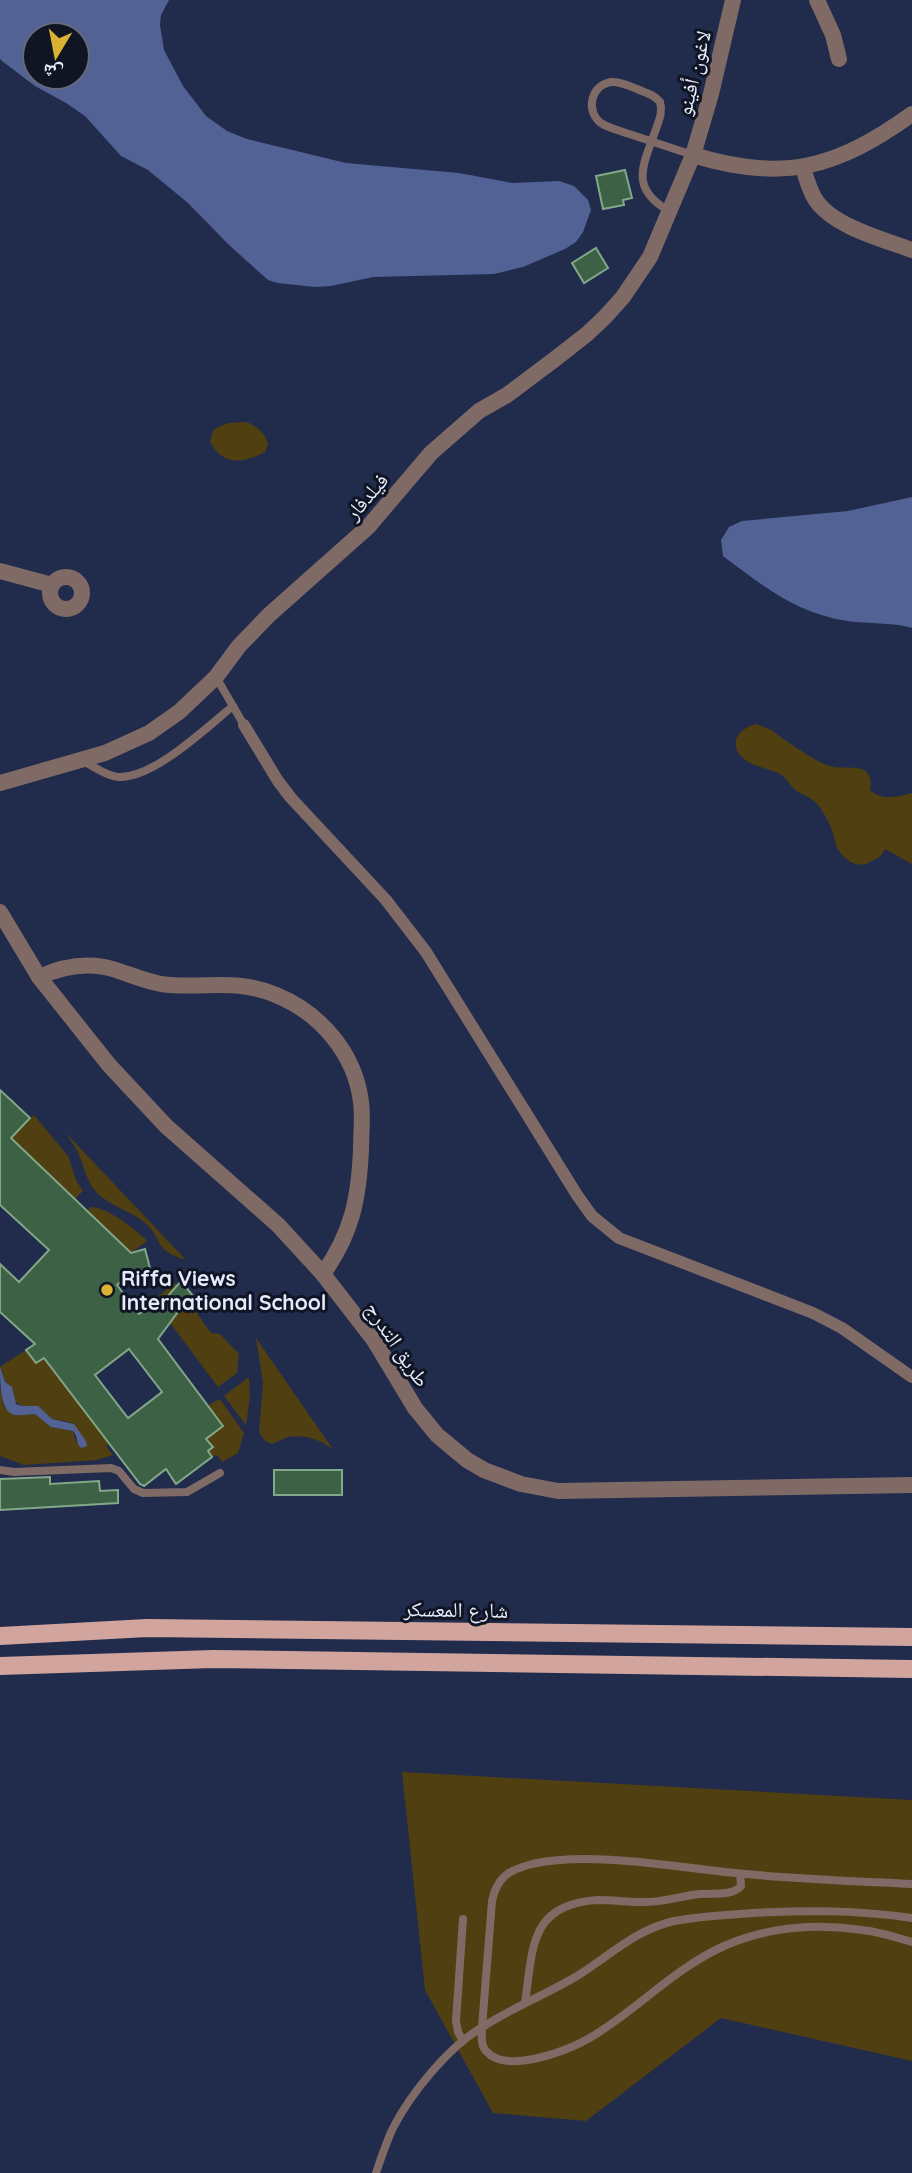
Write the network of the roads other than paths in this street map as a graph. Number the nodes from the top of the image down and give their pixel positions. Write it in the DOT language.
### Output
graph roads {
  1 [pos="733,0"];
  2 [pos="817,0"];
  3 [pos="839,59"];
  4 [pos="912,114"];
  5 [pos="651,141"];
  6 [pos="693,155"];
  7 [pos="803,167"];
  8 [pos="669,211"];
  9 [pos="912,250"];
  10 [pos="0,571"];
  11 [pos="52,585"];
  12 [pos="216,677"];
  13 [pos="233,706"];
  14 [pos="244,725"];
  15 [pos="81,760"];
  16 [pos="0,783"];
  17 [pos="0,912"];
  18 [pos="39,977"];
  19 [pos="323,1274"];
  20 [pos="912,1377"];
  21 [pos="0,1469"];
  22 [pos="220,1473"];
  23 [pos="912,1485"];
  24 [pos="0,1636"];
  25 [pos="912,1637"];
  26 [pos="0,1666"];
  27 [pos="912,1670"];
  28 [pos="740,1874"];
  29 [pos="912,1884"];
  30 [pos="463,1919"];
  31 [pos="912,1919"];
  32 [pos="912,1942"];
  33 [pos="525,2003"];
  34 [pos="482,2027"];
  35 [pos="463,2040"];
  36 [pos="376,2173"];
  1 -- 6 [label="street, لاغون أفينو"];
  2 -- 3 [label="street"];
  4 -- 7 [label="street"];
  5 -- 5 [label="lane"];
  5 -- 6 [label="lane"];
  5 -- 8 [label="lane"];
  6 -- 7 [label="street"];
  6 -- 8 [label="street, فيلدفار"];
  7 -- 9 [label="street"];
  8 -- 12 [label="street, فيلدفار"];
  10 -- 11 [label="street"];
  12 -- 13 [label="lane"];
  12 -- 15 [label="street, فيلدفار"];
  13 -- 14 [label="lane"];
  13 -- 15 [label="lane"];
  14 -- 20 [label="street"];
  15 -- 16 [label="street, فيلدفار"];
  17 -- 18 [label="street, طريق التدرج"];
  18 -- 19 [label="street, طريق التدرج"];
  18 -- 19 [label="street"];
  19 -- 23 [label="street, طريق التدرج"];
  21 -- 22 [label="lane"];
  24 -- 25 [label="main road, شارع المعسكر"];
  26 -- 27 [label="main road"];
  28 -- 29 [label="lane"];
  28 -- 33 [label="lane"];
  28 -- 34 [label="lane"];
  30 -- 35 [label="lane"];
  31 -- 33 [label="lane"];
  32 -- 34 [label="lane"];
  33 -- 34 [label="lane"];
  34 -- 35 [label="lane"];
  35 -- 36 [label="lane"];
}
